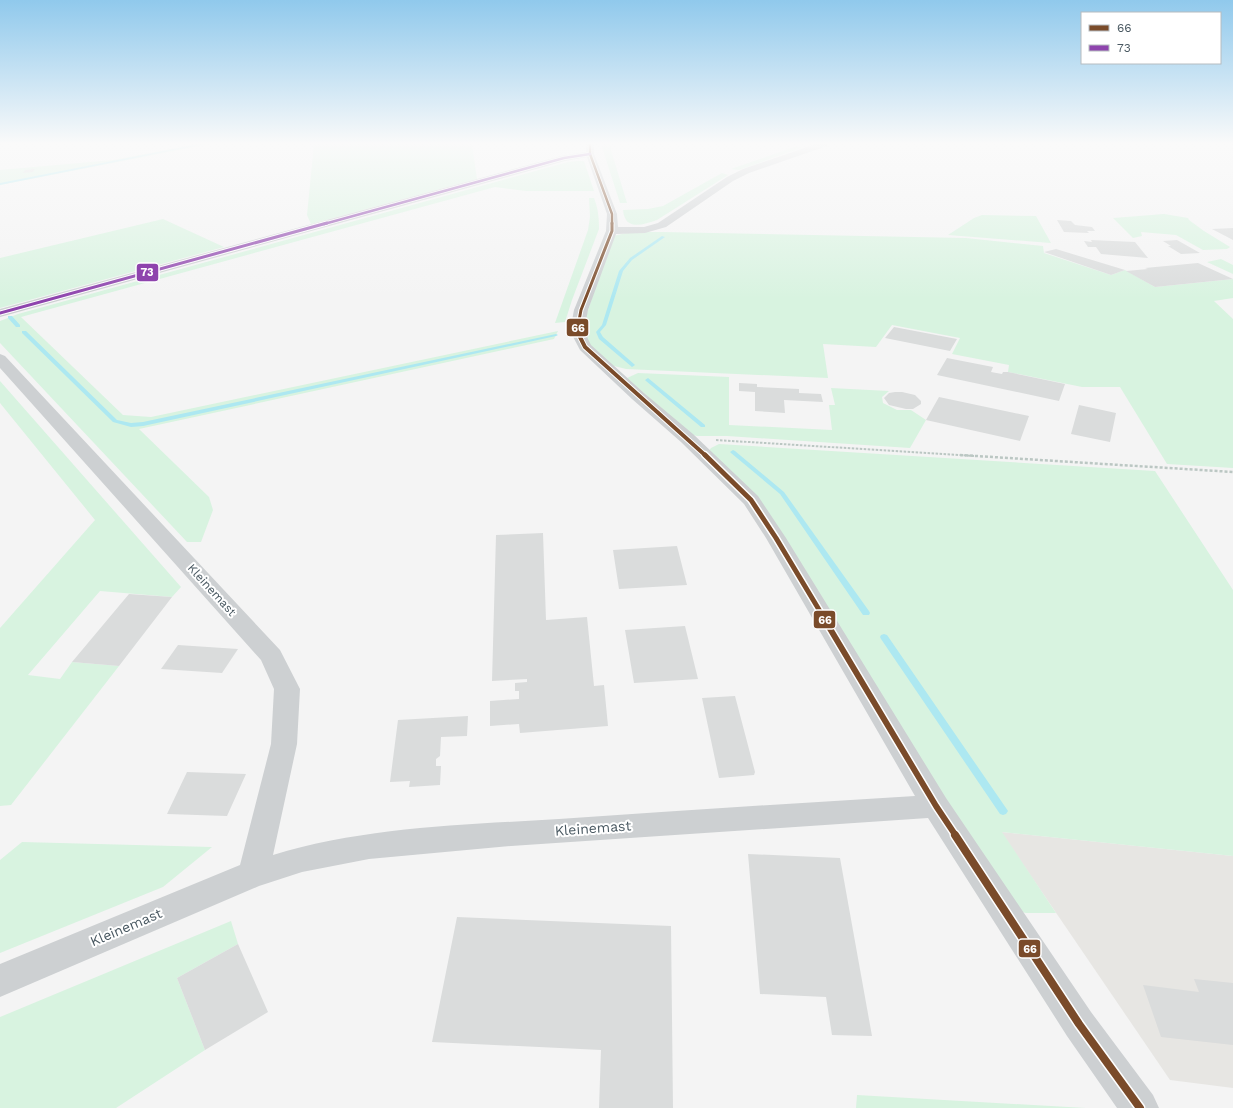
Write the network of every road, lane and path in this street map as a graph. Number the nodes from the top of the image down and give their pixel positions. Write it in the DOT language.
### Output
graph roads {
  1 [pos="427,196"];
  2 [pos="606,196"];
  3 [pos="705,196"];
  4 [pos="612,231"];
  5 [pos="0,313"];
  6 [pos="0,359"];
  7 [pos="687,438"];
  8 [pos="1233,472"];
  9 [pos="936,806"];
  10 [pos="253,874"];
  11 [pos="0,981"];
  12 [pos="1140,1108"];
  1 -- 5 [label="street"];
  2 -- 4 [label="street"];
  3 -- 4 [label="street"];
  4 -- 7 [label="street"];
  6 -- 10 [label="street, Kleinemast"];
  7 -- 8 [label="path"];
  7 -- 9 [label="street"];
  9 -- 10 [label="street, Kleinemast"];
  9 -- 12 [label="street"];
  10 -- 11 [label="street, Kleinemast"];
}
